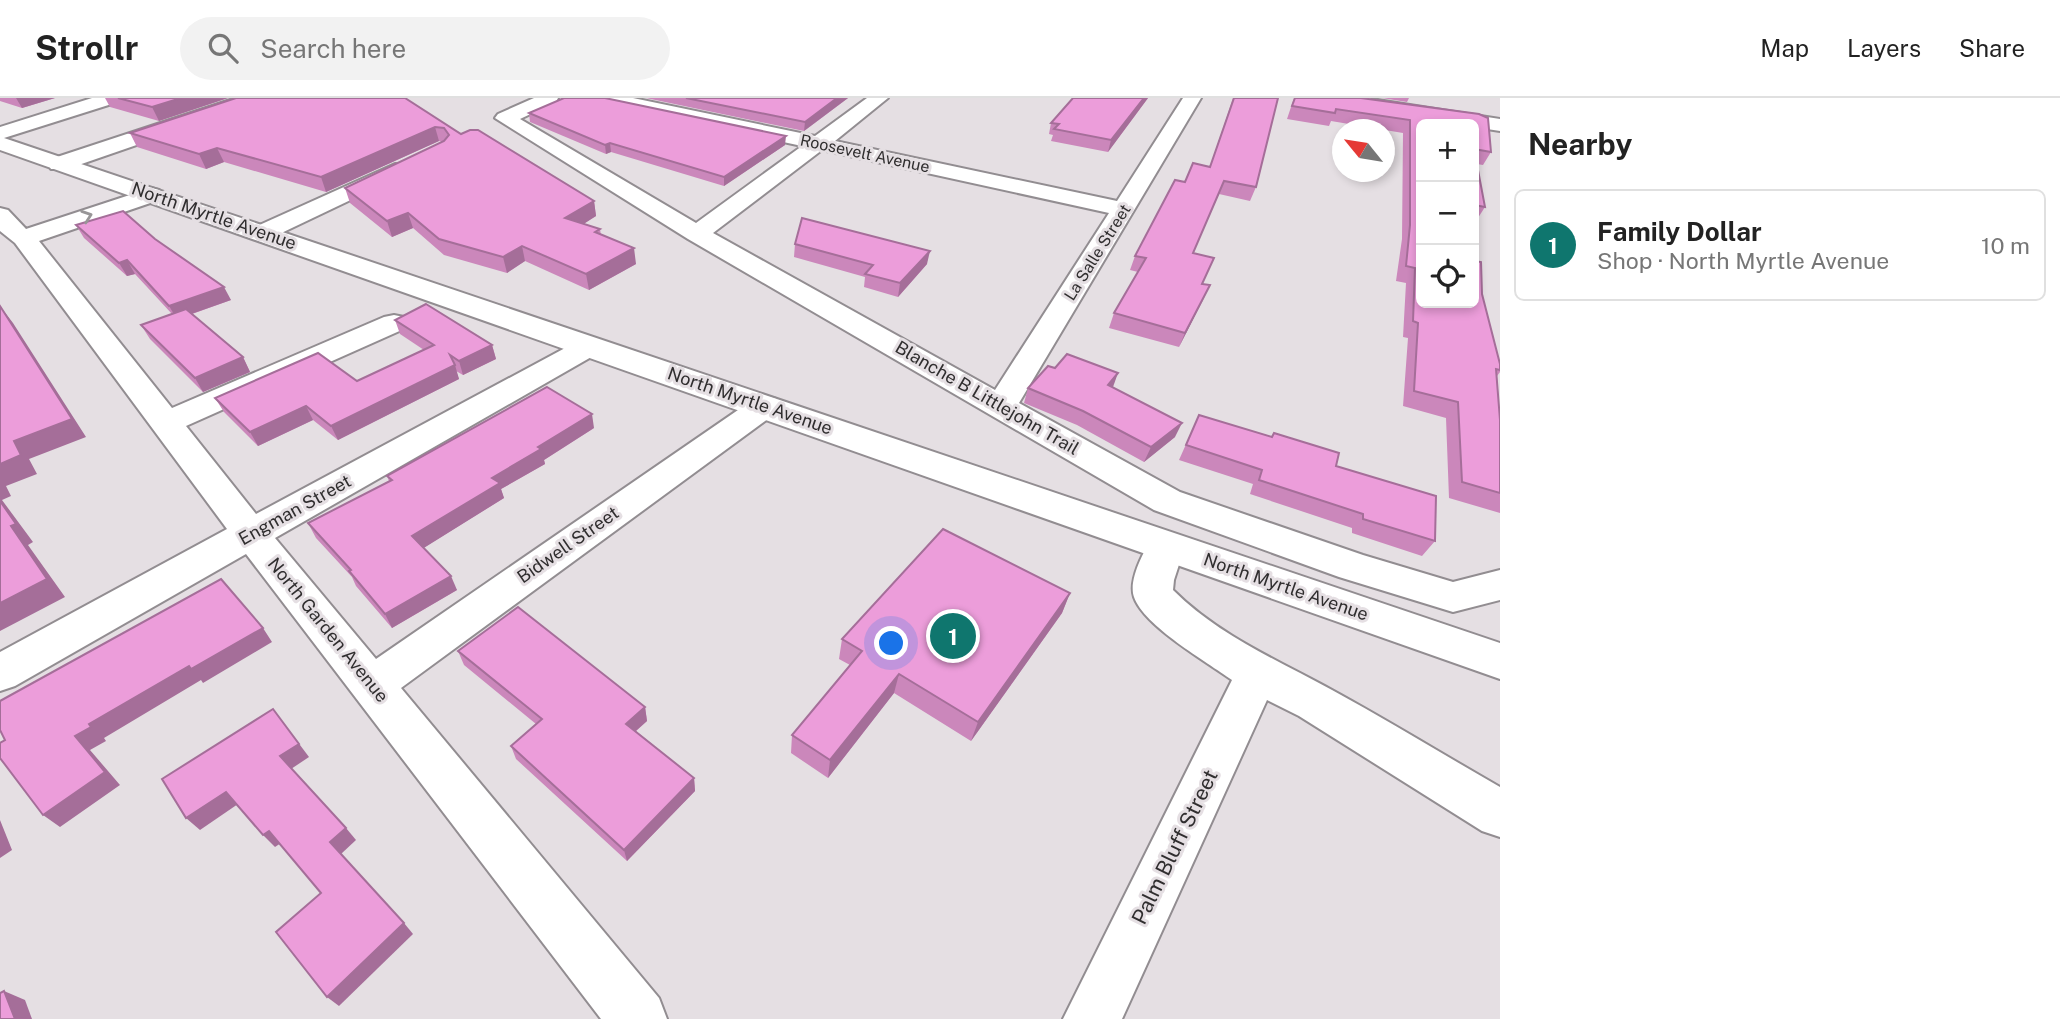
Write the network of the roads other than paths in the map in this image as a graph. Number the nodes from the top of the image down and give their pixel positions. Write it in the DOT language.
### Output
graph roads {
  1 [pos="111,98"];
  2 [pos="254,98"];
  3 [pos="549,98"];
  4 [pos="607,98"];
  5 [pos="879,98"];
  6 [pos="1192,98"];
  7 [pos="1330,98"];
  8 [pos="1500,125"];
  9 [pos="0,133"];
  10 [pos="817,143"];
  11 [pos="0,144"];
  12 [pos="418,159"];
  13 [pos="59,164"];
  14 [pos="151,195"];
  15 [pos="1124,209"];
  16 [pos="12,227"];
  17 [pos="264,232"];
  18 [pos="697,234"];
  19 [pos="394,323"];
  20 [pos="590,346"];
  21 [pos="765,406"];
  22 [pos="1001,406"];
  23 [pos="166,423"];
  24 [pos="251,534"];
  25 [pos="1166,546"];
  26 [pos="1500,585"];
  27 [pos="1500,661"];
  28 [pos="0,673"];
  29 [pos="1257,674"];
  30 [pos="372,684"];
  31 [pos="1500,814"];
  32 [pos="638,1019"];
  33 [pos="1092,1019"];
  1 -- 9 [label="street"];
  2 -- 13 [label="street"];
  3 -- 18 [label="street, Blanche B Littlejohn Trail"];
  4 -- 10 [label="street, Roosevelt Avenue"];
  5 -- 10 [label="street"];
  6 -- 15 [label="street, La Salle Street"];
  7 -- 8 [label="street"];
  10 -- 15 [label="street, Roosevelt Avenue"];
  10 -- 18 [label="street"];
  11 -- 13 [label="street, North Myrtle Avenue"];
  12 -- 17 [label="street"];
  13 -- 14 [label="street, North Myrtle Avenue"];
  16 -- 14 [label="street, North Garden Avenue, one-way"];
  14 -- 17 [label="street, North Myrtle Avenue"];
  15 -- 22 [label="street, La Salle Street"];
  16 -- 23 [label="street, North Garden Avenue"];
  17 -- 20 [label="street, North Myrtle Avenue"];
  18 -- 22 [label="street, Blanche B Littlejohn Trail"];
  19 -- 23 [label="street"];
  20 -- 21 [label="street, North Myrtle Avenue"];
  20 -- 24 [label="street, Engman Street"];
  21 -- 25 [label="street, North Myrtle Avenue"];
  21 -- 30 [label="street, Bidwell Street"];
  22 -- 26 [label="street, Blanche B Littlejohn Trail"];
  23 -- 24 [label="street, North Garden Avenue"];
  24 -- 28 [label="street, Engman Street"];
  24 -- 30 [label="street, North Garden Avenue"];
  25 -- 27 [label="street, North Myrtle Avenue"];
  25 -- 29 [label="street"];
  29 -- 31 [label="street"];
  29 -- 33 [label="street, Palm Bluff Street"];
  30 -- 32 [label="street, North Garden Avenue"];
}
